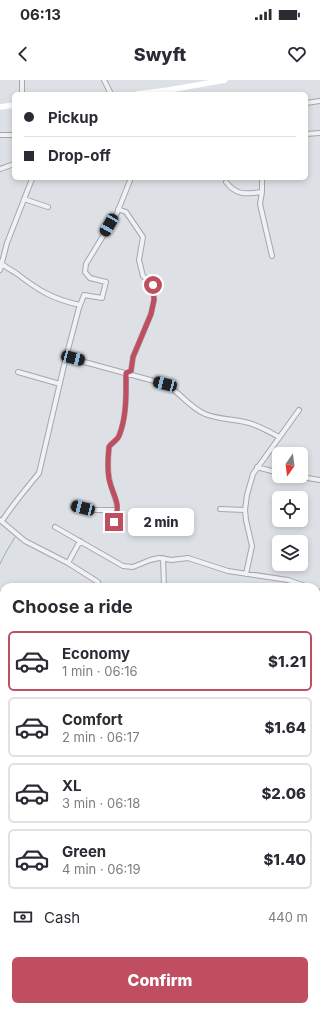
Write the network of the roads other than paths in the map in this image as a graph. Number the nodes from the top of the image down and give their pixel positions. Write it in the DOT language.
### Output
graph roads {
  1 [pos="22,80"];
  2 [pos="104,80"];
  3 [pos="226,80"];
  4 [pos="22,92"];
  5 [pos="109,92"];
  6 [pos="168,92"];
  7 [pos="320,102"];
  8 [pos="308,103"];
  9 [pos="12,105"];
  10 [pos="0,107"];
  11 [pos="320,133"];
  12 [pos="308,134"];
  13 [pos="0,135"];
  14 [pos="12,135"];
  15 [pos="12,165"];
  16 [pos="0,169"];
  17 [pos="32,180"];
  18 [pos="130,180"];
  19 [pos="262,180"];
  20 [pos="226,182"];
  21 [pos="262,192"];
  22 [pos="24,199"];
  23 [pos="48,207"];
  24 [pos="118,209"];
  25 [pos="272,256"];
  26 [pos="1,263"];
  27 [pos="0,270"];
  28 [pos="80,304"];
  29 [pos="66,357"];
  30 [pos="18,372"];
  31 [pos="126,373"];
  32 [pos="60,384"];
  33 [pos="299,410"];
  34 [pos="279,437"];
  35 [pos="257,467"];
  36 [pos="272,470"];
  37 [pos="308,478"];
  38 [pos="320,480"];
  39 [pos="73,506"];
  40 [pos="220,508"];
  41 [pos="117,510"];
  42 [pos="245,510"];
  43 [pos="1,520"];
  44 [pos="114,522"];
  45 [pos="55,527"];
  46 [pos="80,541"];
  47 [pos="163,558"];
  48 [pos="68,563"];
  49 [pos="246,574"];
  50 [pos="98,583"];
  51 [pos="164,583"];
  52 [pos="297,583"];
  1 -- 4 [label="street"];
  2 -- 5 [label="street"];
  3 -- 6 [label="main road"];
  7 -- 8 [label="street"];
  9 -- 10 [label="main road"];
  11 -- 12 [label="street"];
  13 -- 14 [label="street"];
  15 -- 16 [label="street"];
  17 -- 22 [label="street"];
  18 -- 24 [label="street"];
  19 -- 21 [label="street"];
  20 -- 21 [label="street"];
  21 -- 25 [label="street"];
  22 -- 23 [label="street"];
  22 -- 26 [label="street"];
  24 -- 28 [label="street"];
  24 -- 31 [label="street"];
  26 -- 27 [label="street"];
  26 -- 28 [label="street"];
  28 -- 29 [label="street"];
  29 -- 31 [label="street"];
  29 -- 32 [label="street"];
  30 -- 32 [label="street"];
  31 -- 34 [label="street"];
  31 -- 41 [label="street"];
  32 -- 43 [label="street"];
  33 -- 34 [label="street"];
  34 -- 35 [label="street"];
  35 -- 36 [label="street"];
  35 -- 42 [label="street"];
  37 -- 38 [label="street"];
  39 -- 41 [label="street"];
  40 -- 42 [label="street"];
  41 -- 44 [label="street"];
  42 -- 49 [label="street"];
  43 -- 48 [label="street"];
  45 -- 46 [label="street"];
  46 -- 47 [label="street"];
  46 -- 48 [label="street"];
  47 -- 49 [label="street"];
  47 -- 51 [label="street"];
  48 -- 50 [label="street"];
  49 -- 52 [label="street"];
}
